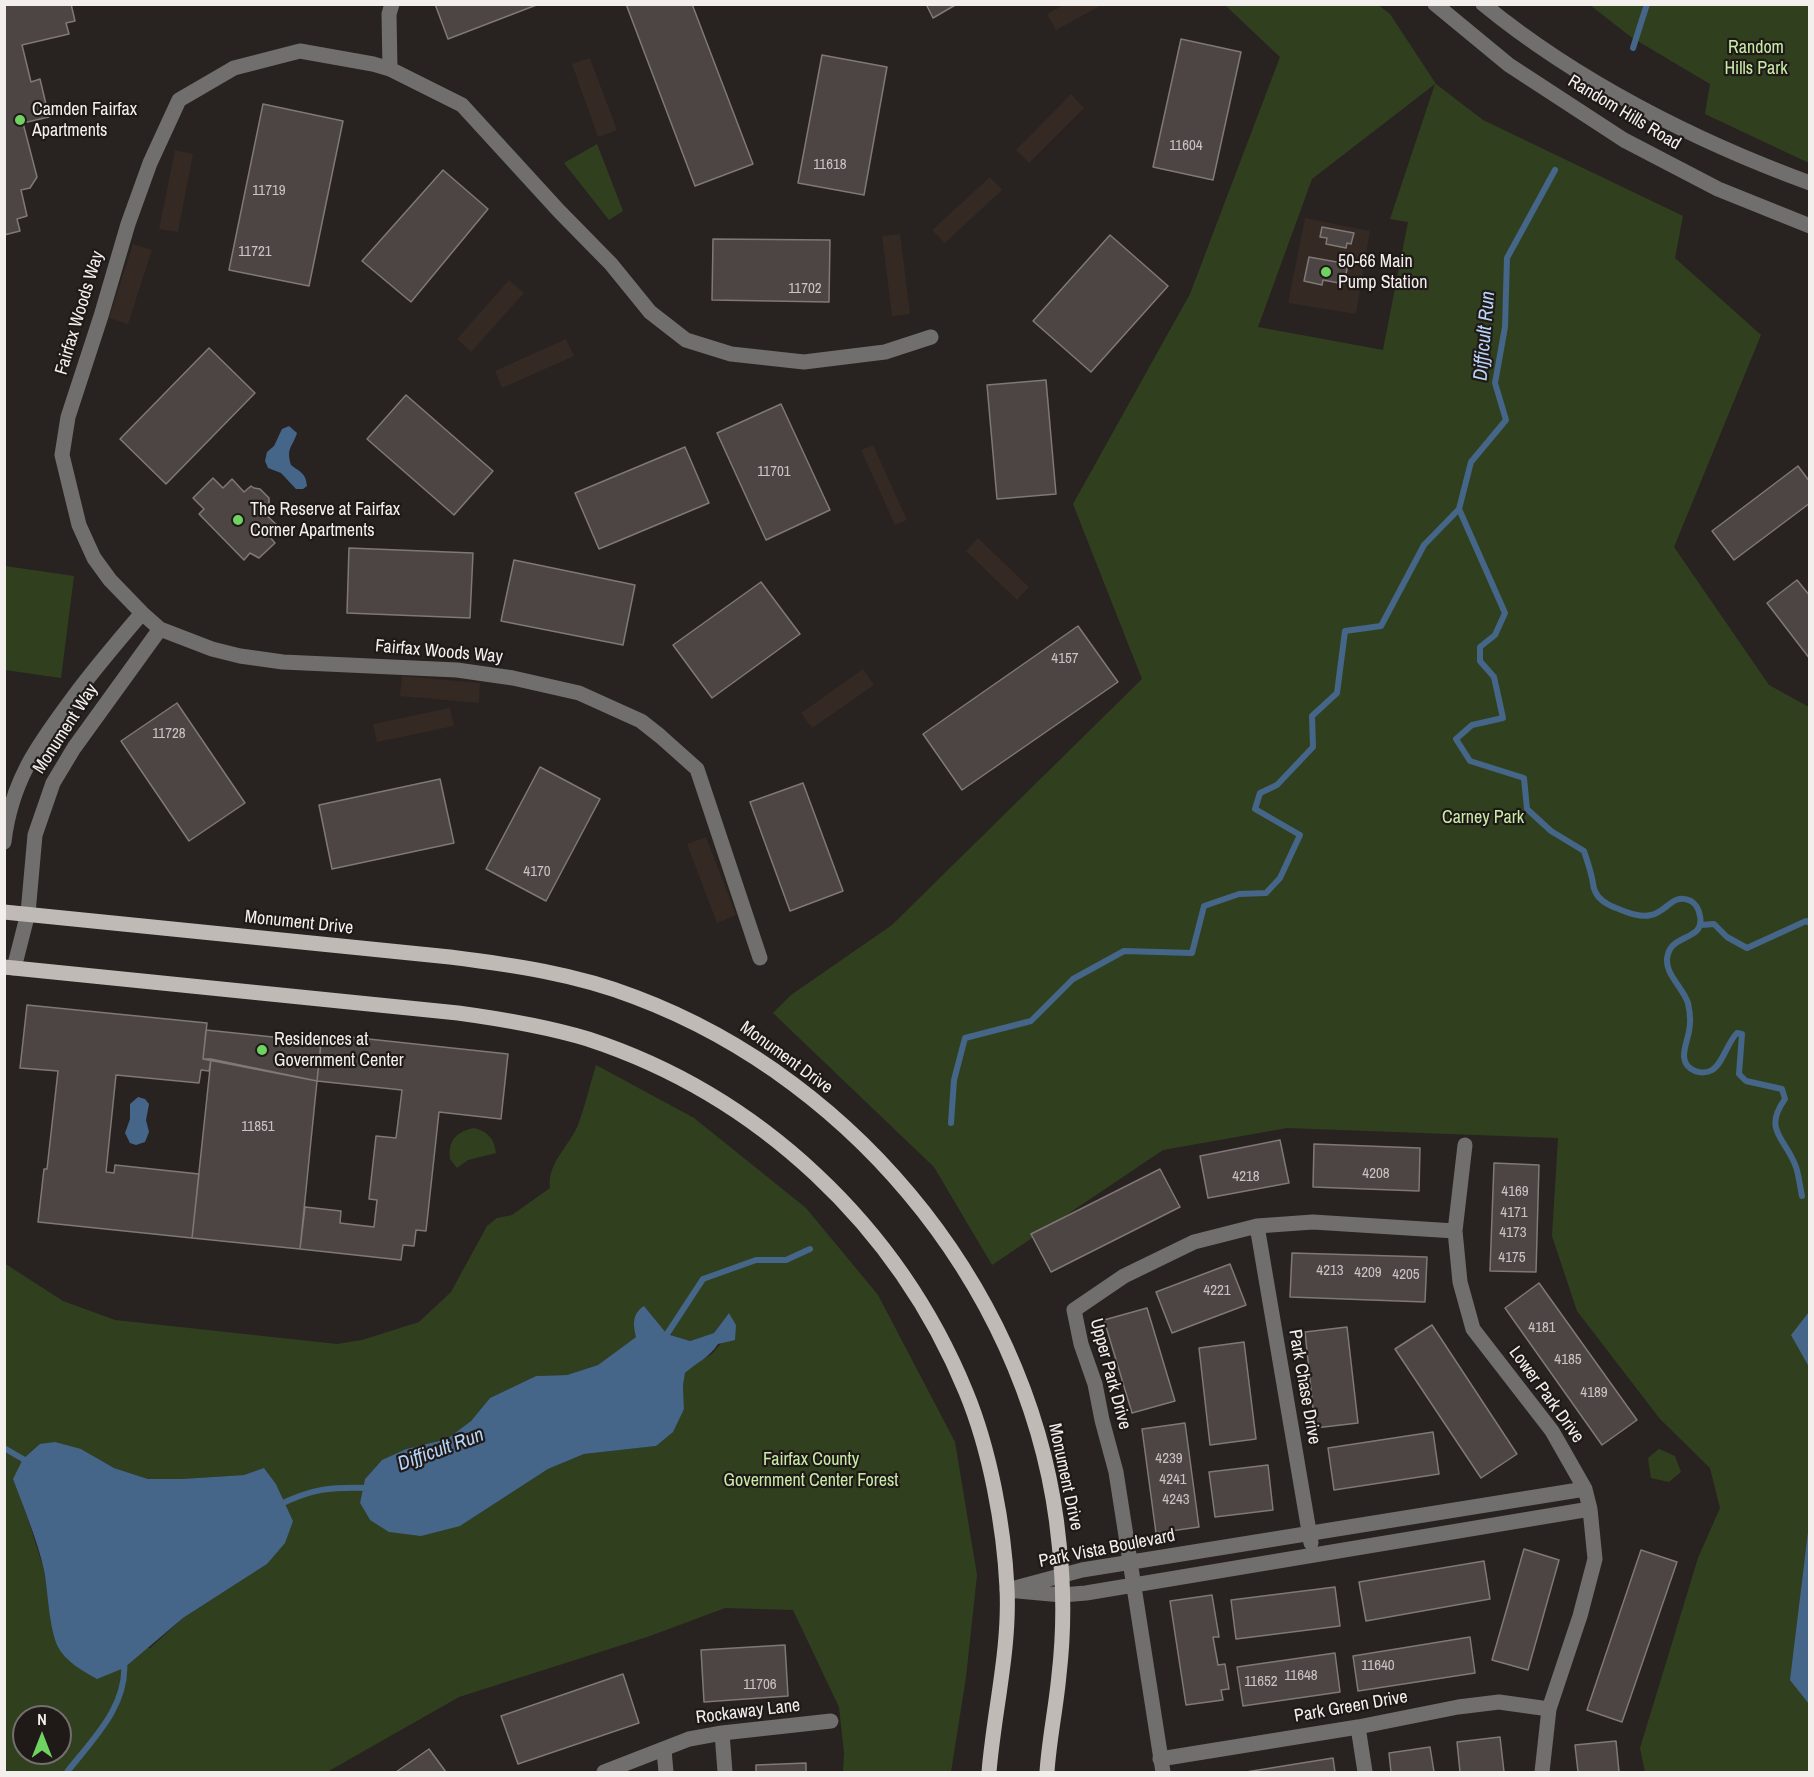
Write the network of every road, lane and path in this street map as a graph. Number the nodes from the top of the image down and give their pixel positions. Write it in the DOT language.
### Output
graph roads {
  1 [pos="392,4"];
  2 [pos="1435,4"];
  3 [pos="1483,4"];
  4 [pos="390,69"];
  5 [pos="1809,183"];
  6 [pos="1809,226"];
  7 [pos="931,337"];
  8 [pos="142,613"];
  9 [pos="160,629"];
  10 [pos="4,842"];
  11 [pos="4,912"];
  12 [pos="28,914"];
  13 [pos="760,958"];
  14 [pos="9,968"];
  15 [pos="1465,1145"];
  16 [pos="1257,1226"];
  17 [pos="1455,1231"];
  18 [pos="1585,1489"];
  19 [pos="1590,1509"];
  20 [pos="1309,1534"];
  21 [pos="1313,1555"];
  22 [pos="1129,1563"];
  23 [pos="1061,1574"];
  24 [pos="1132,1585"];
  25 [pos="1007,1590"];
  26 [pos="1062,1595"];
  27 [pos="1549,1710"];
  28 [pos="831,1721"];
  29 [pos="1358,1727"];
  30 [pos="722,1733"];
  31 [pos="664,1750"];
  32 [pos="1161,1766"];
  33 [pos="604,1773"];
  34 [pos="666,1773"];
  35 [pos="725,1773"];
  36 [pos="989,1773"];
  37 [pos="1047,1773"];
  38 [pos="1365,1773"];
  39 [pos="1542,1773"];
  1 -- 4 [label="street"];
  2 -- 6 [label="street, Random Hills Road"];
  3 -- 5 [label="street, Random Hills Road"];
  4 -- 7 [label="street, Fairfax Woods Way"];
  4 -- 8 [label="street, Fairfax Woods Way"];
  8 -- 9 [label="street, Fairfax Woods Way"];
  8 -- 10 [label="street, Monument Way"];
  9 -- 12 [label="street, Monument Way"];
  9 -- 13 [label="street, Fairfax Woods Way"];
  11 -- 12 [label="main road, Monument Drive"];
  12 -- 14 [label="street, Monument Way"];
  12 -- 23 [label="main road, Monument Drive"];
  14 -- 25 [label="main road"];
  15 -- 17 [label="street, Lower Park Drive"];
  16 -- 17 [label="street, Upper Park Drive"];
  16 -- 20 [label="street, Park Chase Drive"];
  16 -- 22 [label="street, Upper Park Drive"];
  17 -- 18 [label="street, Lower Park Drive"];
  18 -- 19 [label="street, Lower Park Drive"];
  18 -- 20 [label="street, Park Vista Boulevard"];
  19 -- 21 [label="street, Park Vista Boulevard"];
  19 -- 27 [label="street, Lower Park Drive"];
  20 -- 21 [label="street, Park Chase Drive"];
  20 -- 22 [label="street, Park Vista Boulevard"];
  21 -- 24 [label="street, Park Vista Boulevard"];
  22 -- 23 [label="street, Park Vista Boulevard"];
  22 -- 24 [label="street, Upper Park Drive"];
  23 -- 25 [label="street, Park Vista Boulevard"];
  23 -- 26 [label="main road, Monument Drive"];
  24 -- 26 [label="street, Park Vista Boulevard"];
  24 -- 32 [label="street, Upper Park Drive"];
  25 -- 26 [label="street, Park Vista Boulevard"];
  25 -- 36 [label="main road"];
  26 -- 37 [label="main road, Monument Drive"];
  27 -- 29 [label="street, Park Green Drive"];
  27 -- 39 [label="street, Lower Park Drive"];
  28 -- 30 [label="street, Rockaway Lane"];
  29 -- 32 [label="street, Park Green Drive"];
  29 -- 38 [label="street"];
  30 -- 31 [label="street, Rockaway Lane"];
  30 -- 35 [label="street"];
  31 -- 33 [label="street, Rockaway Lane"];
  31 -- 34 [label="street"];
}
